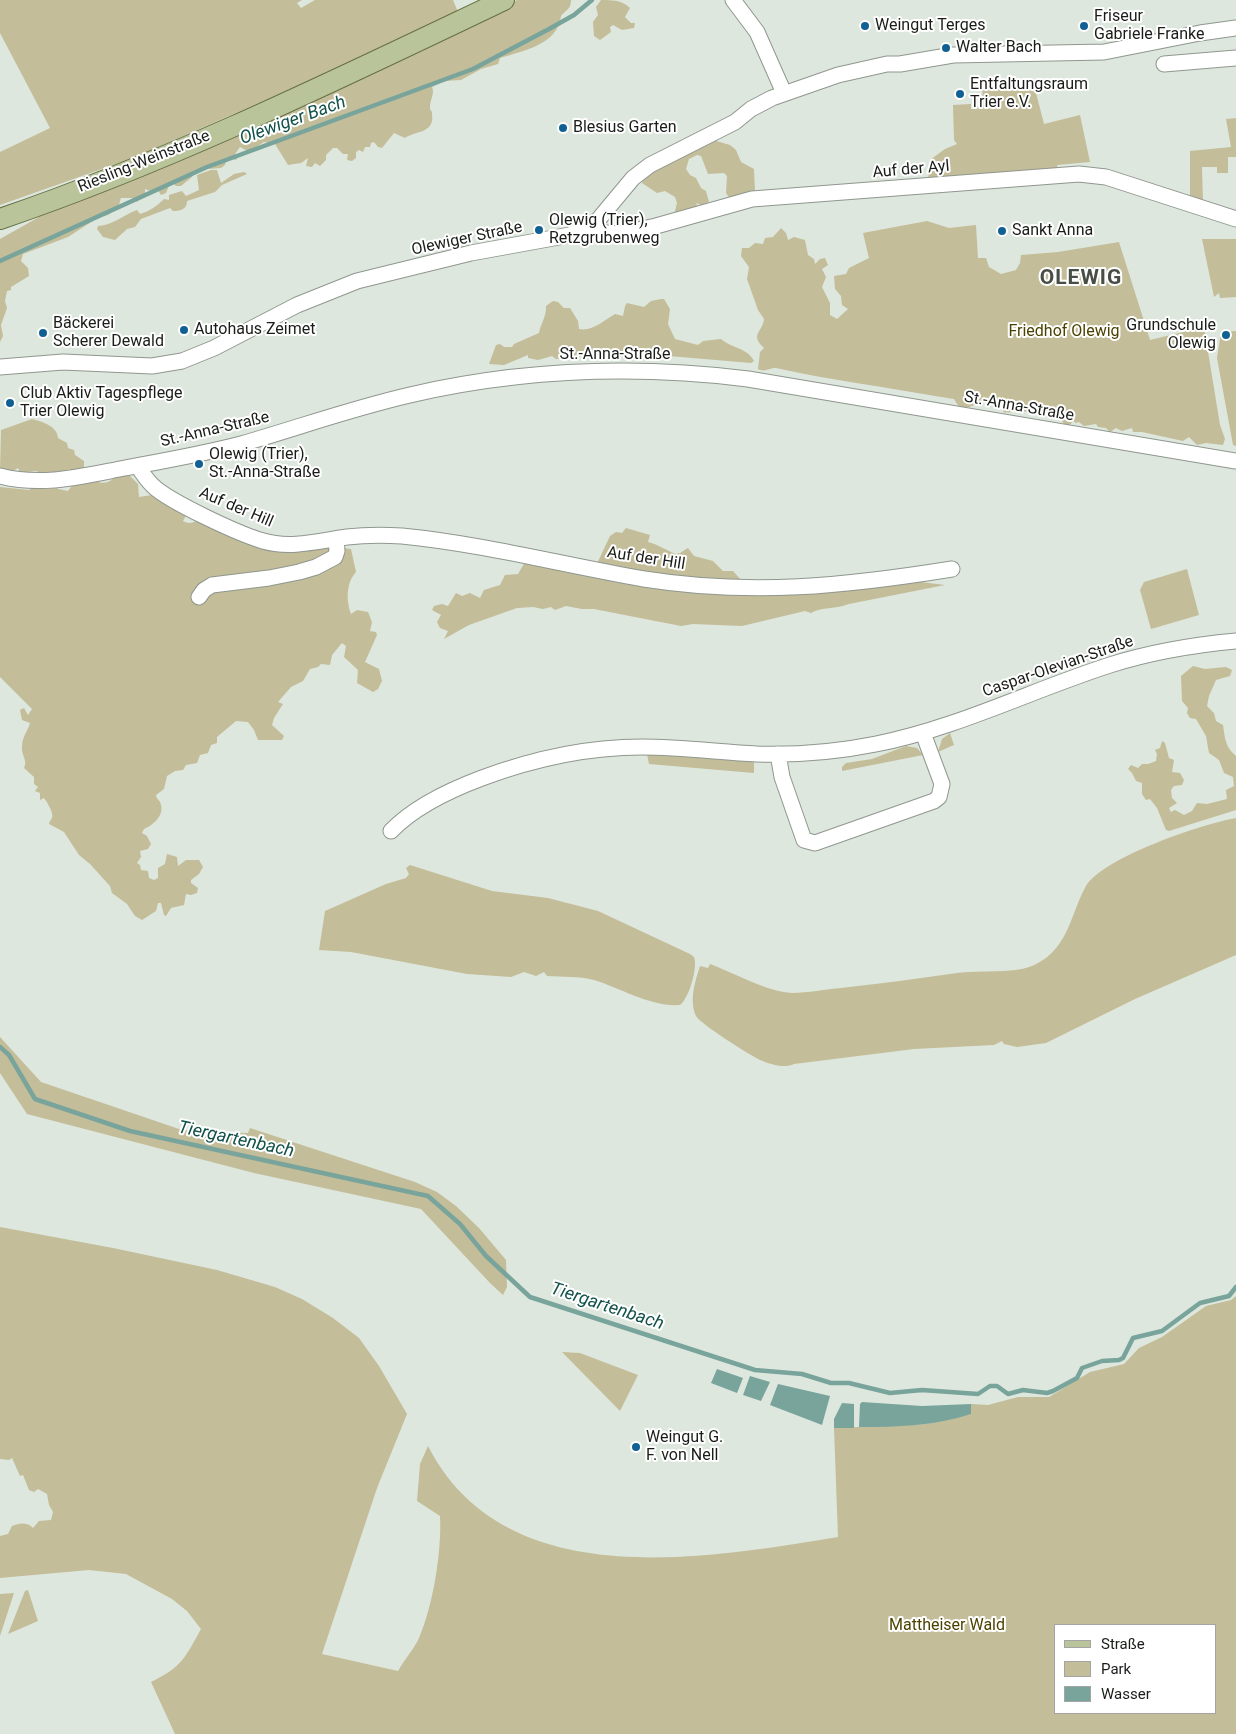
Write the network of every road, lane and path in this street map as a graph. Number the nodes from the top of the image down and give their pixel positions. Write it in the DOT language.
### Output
graph roads {
  1 [pos="504,0"];
  2 [pos="733,0"];
  3 [pos="1236,28"];
  4 [pos="1236,58"];
  5 [pos="1164,64"];
  6 [pos="784,93"];
  7 [pos="0,219"];
  8 [pos="1236,219"];
  9 [pos="588,227"];
  10 [pos="0,367"];
  11 [pos="1236,461"];
  12 [pos="138,466"];
  13 [pos="0,476"];
  14 [pos="336,539"];
  15 [pos="952,569"];
  16 [pos="199,597"];
  17 [pos="1236,641"];
  18 [pos="924,732"];
  19 [pos="778,754"];
  20 [pos="391,831"];
  1 -- 7 [label="main road, Riesling-Weinstraße"];
  2 -- 6 [label="street"];
  3 -- 6 [label="street, Olewiger Straße"];
  4 -- 5 [label="street"];
  6 -- 9 [label="street, Olewiger Straße"];
  8 -- 9 [label="street, Auf der Ayl"];
  9 -- 10 [label="street, Olewiger Straße"];
  11 -- 12 [label="street, St.-Anna-Straße"];
  12 -- 13 [label="street, St.-Anna-Straße"];
  12 -- 14 [label="street, Auf der Hill"];
  14 -- 15 [label="street, Auf der Hill"];
  14 -- 16 [label="street"];
  17 -- 18 [label="street, Caspar-Olevian-Straße"];
  18 -- 19 [label="street, Caspar-Olevian-Straße"];
  18 -- 19 [label="street"];
  19 -- 20 [label="street, Caspar-Olevian-Straße"];
}
